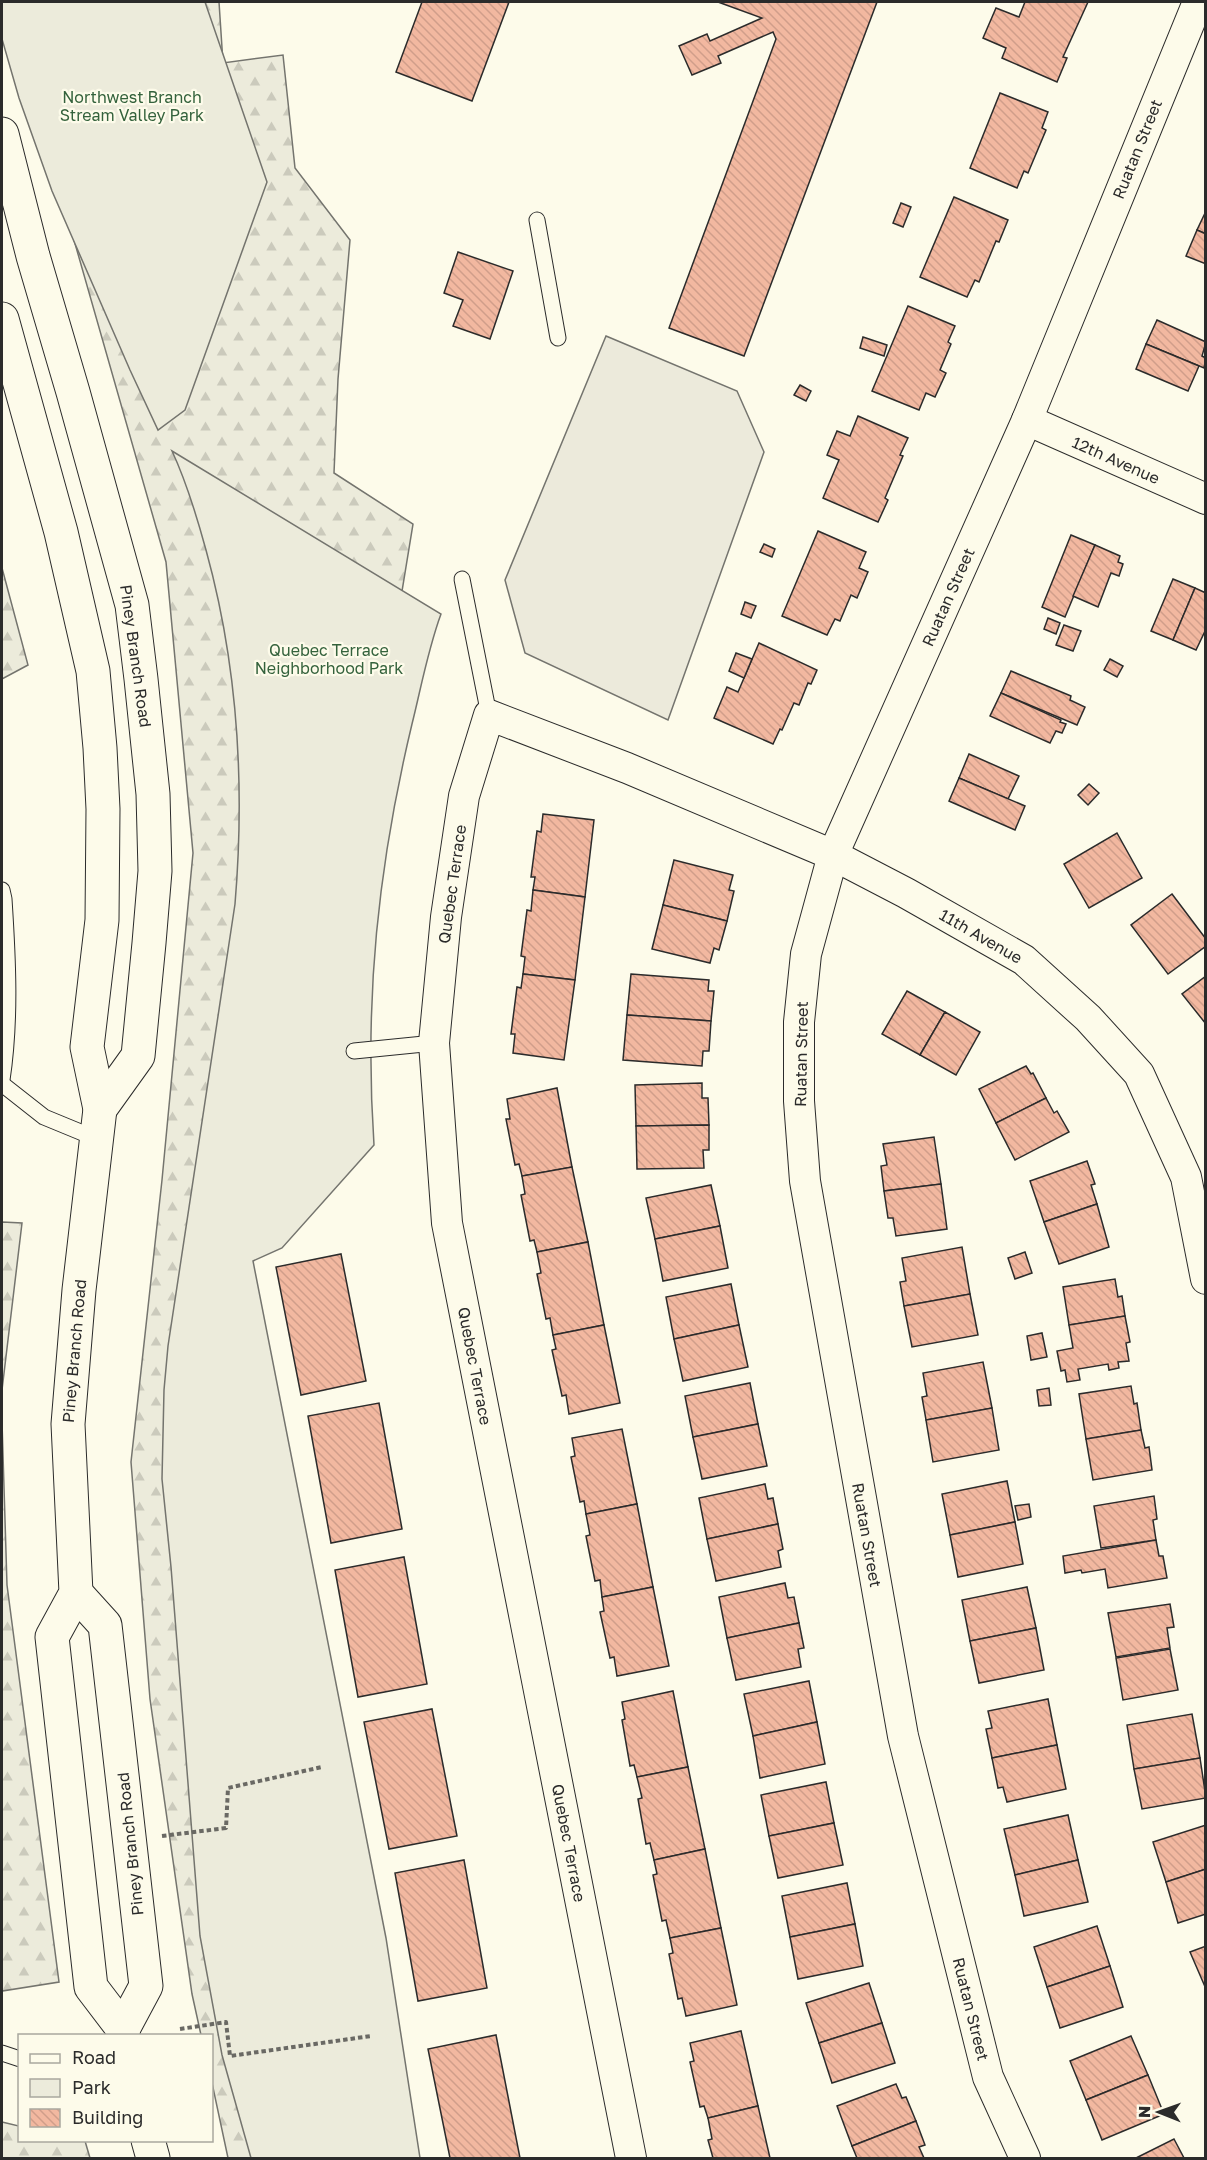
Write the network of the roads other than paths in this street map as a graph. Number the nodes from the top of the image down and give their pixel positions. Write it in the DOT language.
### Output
graph roads {
  1 [pos="1198,2"];
  2 [pos="2,134"];
  3 [pos="537,220"];
  4 [pos="2,320"];
  5 [pos="558,338"];
  6 [pos="1027,420"];
  7 [pos="1206,499"];
  8 [pos="462,579"];
  9 [pos="489,715"];
  10 [pos="833,855"];
  11 [pos="2,890"];
  12 [pos="434,1042"];
  13 [pos="354,1051"];
  14 [pos="2,1082"];
  15 [pos="98,1124"];
  16 [pos="1206,1280"];
  17 [pos="76,1593"];
  18 [pos="123,2032"];
  19 [pos="2,2053"];
  20 [pos="18,2058"];
  21 [pos="149,2142"];
  22 [pos="153,2158"];
  23 [pos="631,2158"];
  24 [pos="1025,2158"];
  1 -- 6 [label="street, Ruatan Street"];
  2 -- 15 [label="main road, Piney Branch Road"];
  3 -- 5 [label="lane"];
  4 -- 15 [label="main road, Piney Branch Road"];
  6 -- 7 [label="street, 12th Avenue"];
  6 -- 10 [label="street, Ruatan Street"];
  8 -- 9 [label="lane"];
  9 -- 10 [label="street, 11th Avenue"];
  9 -- 12 [label="street, Quebec Terrace"];
  10 -- 16 [label="street, 11th Avenue"];
  10 -- 24 [label="street, Ruatan Street"];
  11 -- 14 [label="lane"];
  12 -- 13 [label="lane"];
  12 -- 23 [label="street, Quebec Terrace"];
  14 -- 15 [label="lane"];
  15 -- 17 [label="main road, Piney Branch Road"];
  17 -- 18 [label="main road, Piney Branch Road"];
  17 -- 18 [label="main road, Piney Branch Road"];
  19 -- 20 [label="lane"];
  21 -- 22 [label="main road"];
}
